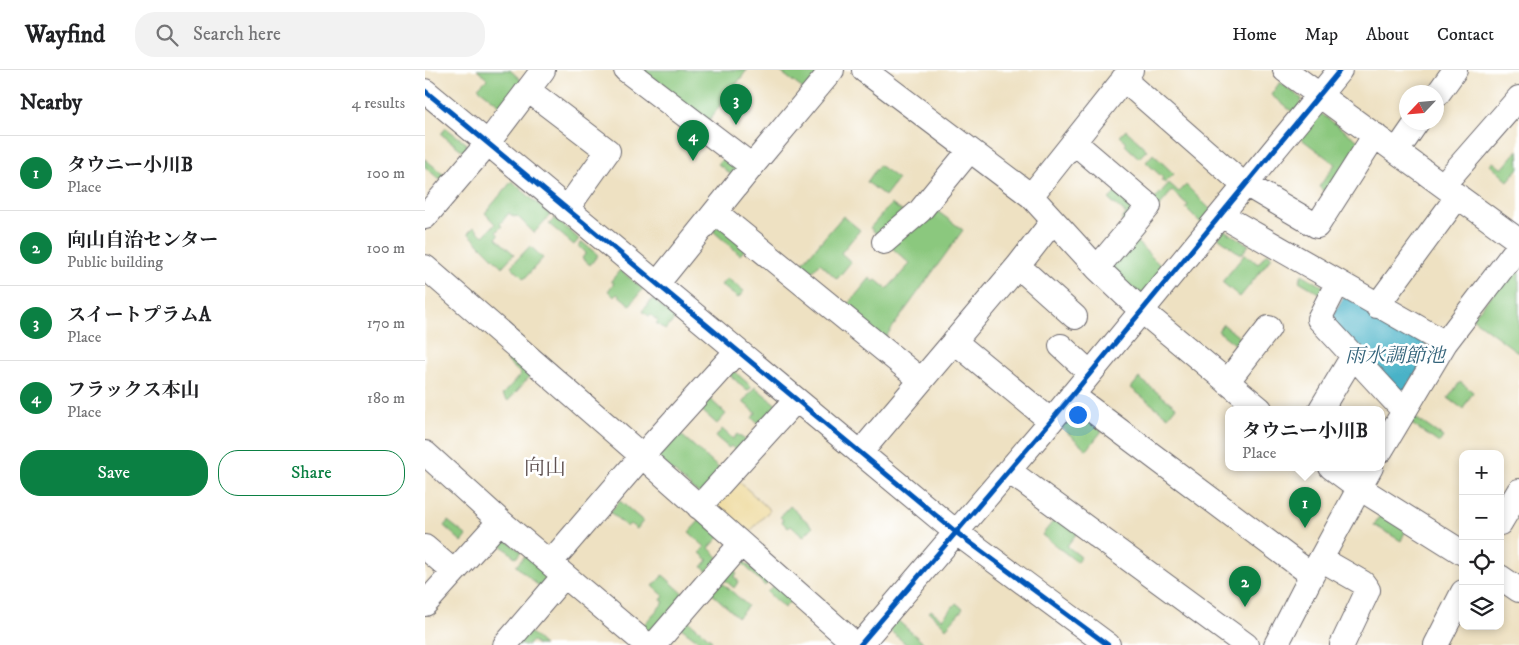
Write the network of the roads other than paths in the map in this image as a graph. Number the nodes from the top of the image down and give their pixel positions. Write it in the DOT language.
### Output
graph roads {
  1 [pos="543,70"];
  2 [pos="626,70"];
  3 [pos="831,70"];
  4 [pos="1285,70"];
  5 [pos="1341,70"];
  6 [pos="1455,70"];
  7 [pos="871,72"];
  8 [pos="1127,75"];
  9 [pos="1444,85"];
  10 [pos="528,90"];
  11 [pos="425,92"];
  12 [pos="1319,94"];
  13 [pos="1519,98"];
  14 [pos="1411,130"];
  15 [pos="1375,135"];
  16 [pos="1074,142"];
  17 [pos="487,144"];
  18 [pos="970,150"];
  19 [pos="1397,151"];
  20 [pos="752,166"];
  21 [pos="1246,184"];
  22 [pos="1451,191"];
  23 [pos="1031,196"];
  24 [pos="566,210"];
  25 [pos="715,212"];
  26 [pos="1221,215"];
  27 [pos="425,217"];
  28 [pos="1053,221"];
  29 [pos="1519,241"];
  30 [pos="884,242"];
  31 [pos="1519,246"];
  32 [pos="1018,266"];
  33 [pos="425,267"];
  34 [pos="1097,268"];
  35 [pos="1338,282"];
  36 [pos="657,284"];
  37 [pos="1377,306"];
  38 [pos="1142,312"];
  39 [pos="1075,317"];
  40 [pos="1269,328"];
  41 [pos="954,341"];
  42 [pos="1445,343"];
  43 [pos="1061,346"];
  44 [pos="737,351"];
  45 [pos="1353,356"];
  46 [pos="1090,374"];
  47 [pos="921,380"];
  48 [pos="1227,382"];
  49 [pos="1072,395"];
  50 [pos="796,400"];
  51 [pos="1256,406"];
  52 [pos="1323,406"];
  53 [pos="1404,411"];
  54 [pos="1051,421"];
  55 [pos="1385,443"];
  56 [pos="860,453"];
  57 [pos="425,454"];
  58 [pos="642,456"];
  59 [pos="1009,471"];
  60 [pos="1336,471"];
  61 [pos="1369,471"];
  62 [pos="1359,488"];
  63 [pos="1519,491"];
  64 [pos="699,507"];
  65 [pos="1504,516"];
  66 [pos="500,521"];
  67 [pos="957,533"];
  68 [pos="741,544"];
  69 [pos="425,547"];
  70 [pos="1459,550"];
  71 [pos="1316,567"];
  72 [pos="557,570"];
  73 [pos="454,572"];
  74 [pos="1504,580"];
  75 [pos="1519,590"];
  76 [pos="1459,600"];
  77 [pos="425,604"];
  78 [pos="1104,644"];
  79 [pos="505,645"];
  80 [pos="647,645"];
  81 [pos="654,645"];
  82 [pos="856,645"];
  83 [pos="860,645"];
  84 [pos="1246,645"];
  85 [pos="1276,645"];
  86 [pos="1342,645"];
  87 [pos="1436,645"];
  1 -- 10 [label="street"];
  2 -- 20 [label="street"];
  3 -- 20 [label="street"];
  4 -- 12 [label="street"];
  5 -- 12 [label="street"];
  6 -- 9 [label="street"];
  7 -- 18 [label="street"];
  8 -- 16 [label="street"];
  8 -- 21 [label="street"];
  10 -- 17 [label="street"];
  10 -- 24 [label="street"];
  11 -- 17 [label="street"];
  12 -- 15 [label="street"];
  12 -- 21 [label="street"];
  13 -- 22 [label="street"];
  14 -- 19 [label="street"];
  15 -- 19 [label="street"];
  15 -- 21 [label="street"];
  16 -- 23 [label="street"];
  16 -- 34 [label="street"];
  17 -- 24 [label="street"];
  17 -- 27 [label="street"];
  18 -- 23 [label="street"];
  18 -- 30 [label="street"];
  19 -- 22 [label="street"];
  20 -- 25 [label="street"];
  21 -- 26 [label="street"];
  22 -- 29 [label="street"];
  22 -- 37 [label="street"];
  23 -- 28 [label="street"];
  24 -- 36 [label="street"];
  25 -- 36 [label="street"];
  25 -- 47 [label="street"];
  26 -- 35 [label="street"];
  26 -- 38 [label="street"];
  28 -- 32 [label="street"];
  28 -- 34 [label="street"];
  31 -- 42 [label="street"];
  32 -- 39 [label="street"];
  32 -- 41 [label="street"];
  33 -- 58 [label="street"];
  34 -- 38 [label="street"];
  35 -- 37 [label="street"];
  35 -- 45 [label="street"];
  36 -- 44 [label="street"];
  37 -- 42 [label="street"];
  38 -- 46 [label="street"];
  38 -- 48 [label="street"];
  40 -- 48 [label="street"];
  41 -- 47 [label="street"];
  41 -- 54 [label="street"];
  42 -- 53 [label="street"];
  43 -- 46 [label="street"];
  44 -- 50 [label="street"];
  44 -- 58 [label="street"];
  45 -- 52 [label="street"];
  45 -- 53 [label="street"];
  46 -- 49 [label="street"];
  47 -- 56 [label="street"];
  48 -- 51 [label="street"];
  49 -- 54 [label="street"];
  49 -- 71 [label="street"];
  50 -- 56 [label="street"];
  50 -- 64 [label="street"];
  53 -- 55 [label="street"];
  54 -- 59 [label="street"];
  56 -- 67 [label="street"];
  57 -- 66 [label="street"];
  58 -- 64 [label="street"];
  58 -- 72 [label="street"];
  59 -- 67 [label="street"];
  59 -- 84 [label="street"];
  60 -- 62 [label="street"];
  61 -- 62 [label="street"];
  62 -- 70 [label="street"];
  62 -- 71 [label="street"];
  63 -- 65 [label="street"];
  64 -- 68 [label="street"];
  66 -- 72 [label="street"];
  66 -- 73 [label="street"];
  67 -- 78 [label="street"];
  67 -- 83 [label="street"];
  68 -- 81 [label="street"];
  68 -- 82 [label="street"];
  69 -- 73 [label="street"];
  71 -- 85 [label="street"];
  71 -- 86 [label="street"];
  72 -- 79 [label="street"];
  72 -- 80 [label="street"];
  73 -- 77 [label="street"];
  74 -- 75 [label="street"];
  76 -- 87 [label="street"];
}
